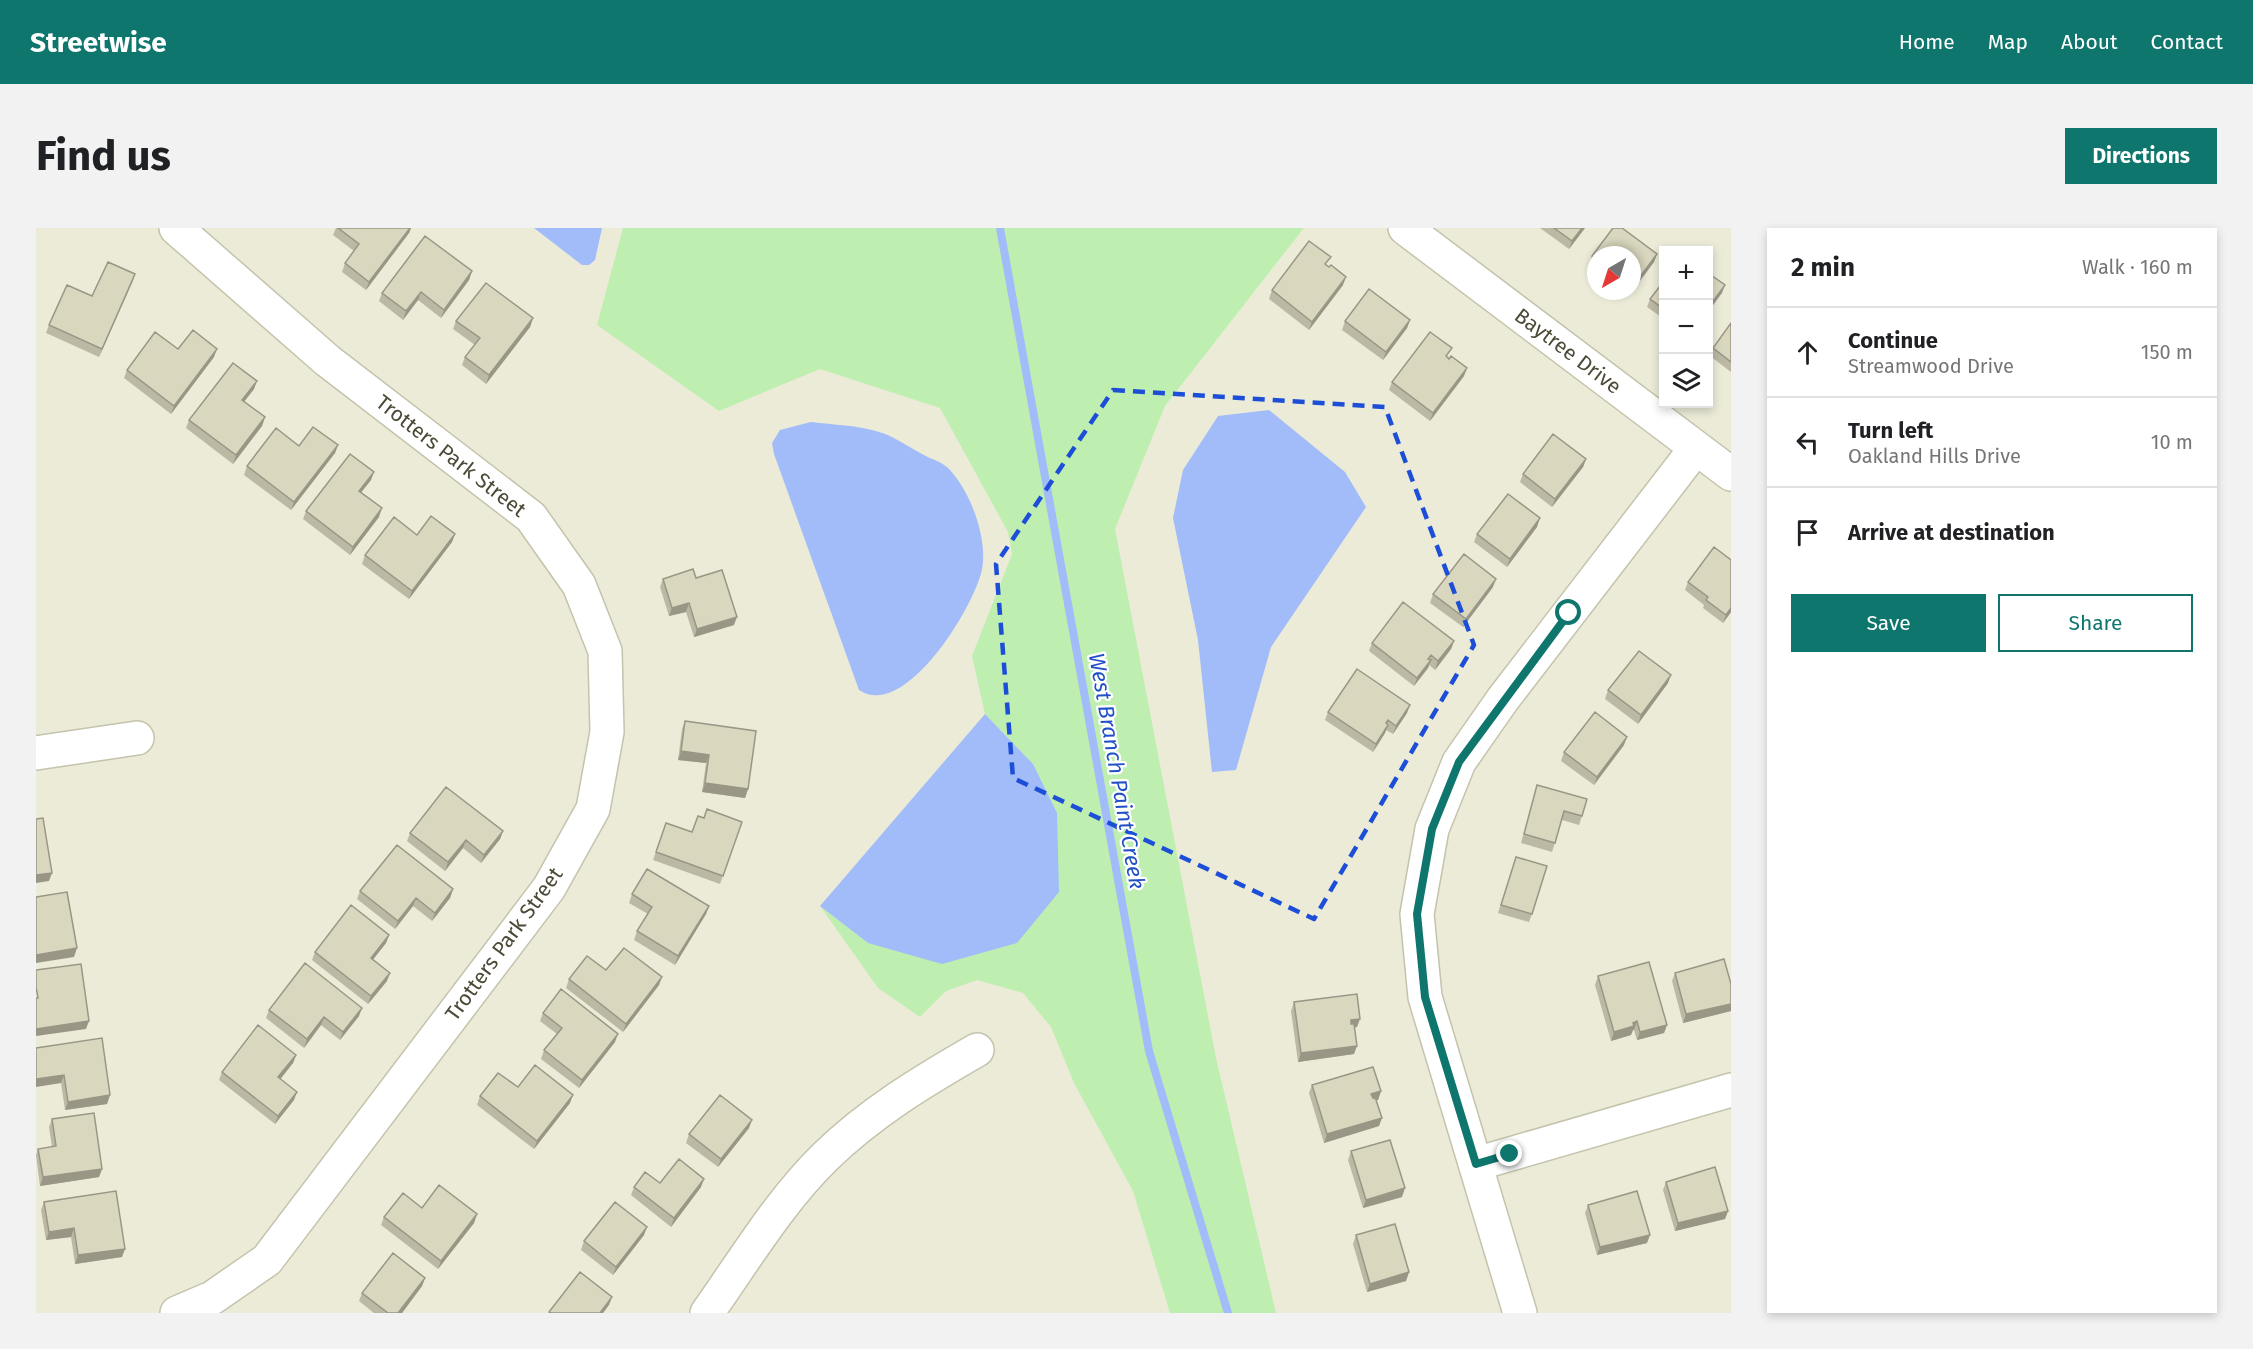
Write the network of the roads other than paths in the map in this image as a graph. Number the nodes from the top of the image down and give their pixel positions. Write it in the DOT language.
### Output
graph roads {
  1 [pos="176,228"];
  2 [pos="1405,228"];
  3 [pos="1696,448"];
  4 [pos="1731,474"];
  5 [pos="137,738"];
  6 [pos="36,753"];
  7 [pos="977,1050"];
  8 [pos="1731,1090"];
  9 [pos="1476,1164"];
  10 [pos="177,1313"];
  11 [pos="707,1313"];
  12 [pos="1520,1313"];
  1 -- 10 [label="street, Trotters Park Street"];
  2 -- 3 [label="street, Baytree Drive"];
  3 -- 4 [label="street, Baytree Drive"];
  3 -- 9 [label="street"];
  5 -- 6 [label="street"];
  7 -- 11 [label="street"];
  8 -- 9 [label="street"];
  9 -- 12 [label="street"];
}
